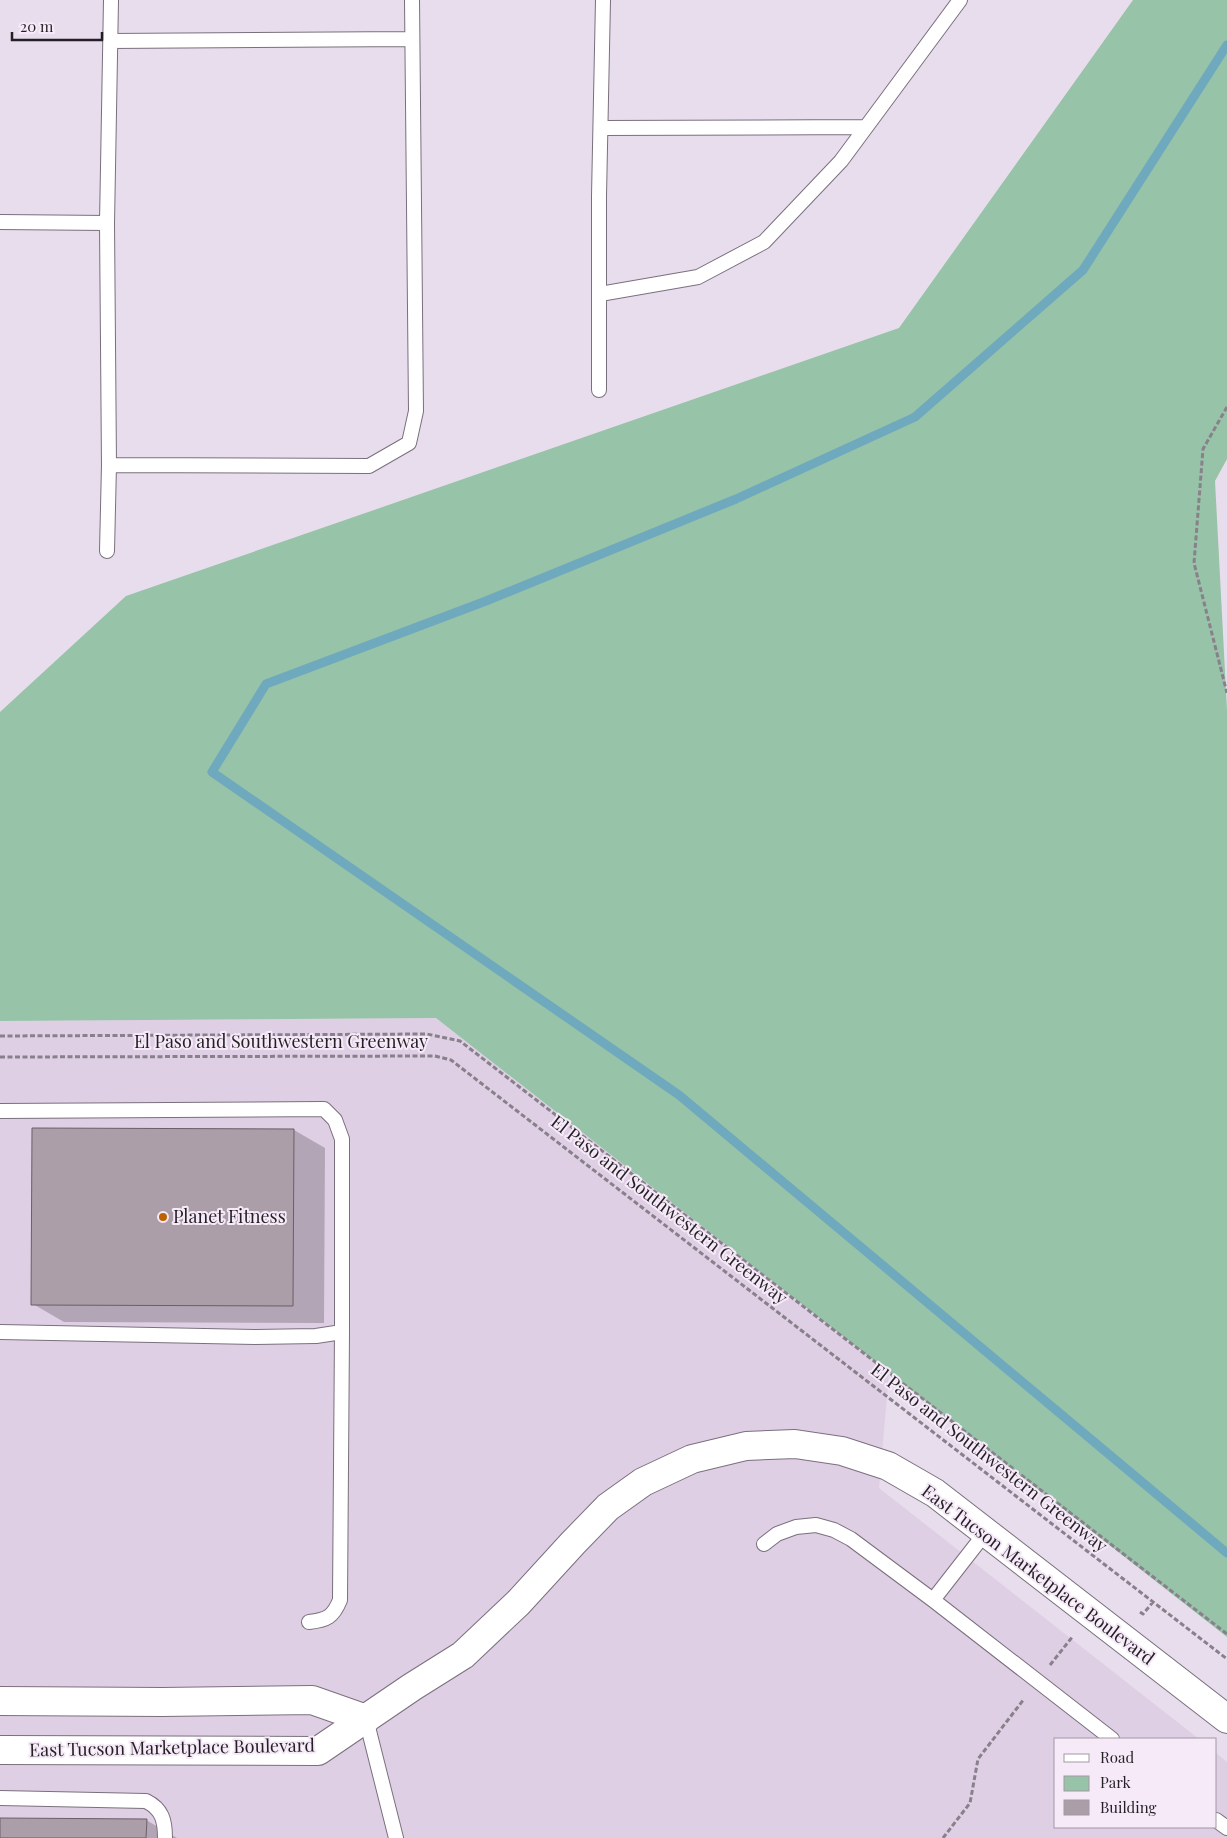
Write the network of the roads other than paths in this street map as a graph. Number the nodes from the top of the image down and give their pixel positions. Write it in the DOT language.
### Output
graph roads {
  1 [pos="110,0"];
  2 [pos="412,0"];
  3 [pos="604,0"];
  4 [pos="960,0"];
  5 [pos="412,39"];
  6 [pos="110,41"];
  7 [pos="866,127"];
  8 [pos="601,128"];
  9 [pos="0,222"];
  10 [pos="107,223"];
  11 [pos="600,294"];
  12 [pos="599,390"];
  13 [pos="109,466"];
  14 [pos="107,551"];
  15 [pos="0,1111"];
  16 [pos="0,1332"];
  17 [pos="342,1332"];
  18 [pos="986,1532"];
  19 [pos="764,1544"];
  20 [pos="933,1600"];
  21 [pos="309,1622"];
  22 [pos="0,1701"];
  23 [pos="366,1719"];
  24 [pos="1227,1719"];
  25 [pos="1111,1738"];
  26 [pos="0,1750"];
  27 [pos="0,1798"];
  28 [pos="165,1838"];
  29 [pos="396,1838"];
  1 -- 6 [label="lane"];
  2 -- 5 [label="lane"];
  3 -- 8 [label="lane"];
  4 -- 7 [label="lane"];
  5 -- 6 [label="lane"];
  5 -- 13 [label="lane"];
  6 -- 10 [label="lane"];
  7 -- 8 [label="lane"];
  7 -- 11 [label="lane"];
  8 -- 11 [label="lane"];
  9 -- 10 [label="lane"];
  10 -- 13 [label="lane"];
  11 -- 12 [label="lane"];
  13 -- 14 [label="lane"];
  15 -- 17 [label="lane"];
  16 -- 17 [label="lane"];
  17 -- 21 [label="lane"];
  18 -- 20 [label="lane"];
  18 -- 23 [label="street, East Tucson Marketplace Boulevard"];
  18 -- 24 [label="street, East Tucson Marketplace Boulevard"];
  19 -- 20 [label="lane"];
  20 -- 25 [label="lane"];
  22 -- 23 [label="street"];
  23 -- 26 [label="street, East Tucson Marketplace Boulevard"];
  23 -- 29 [label="lane"];
  27 -- 28 [label="lane"];
}
